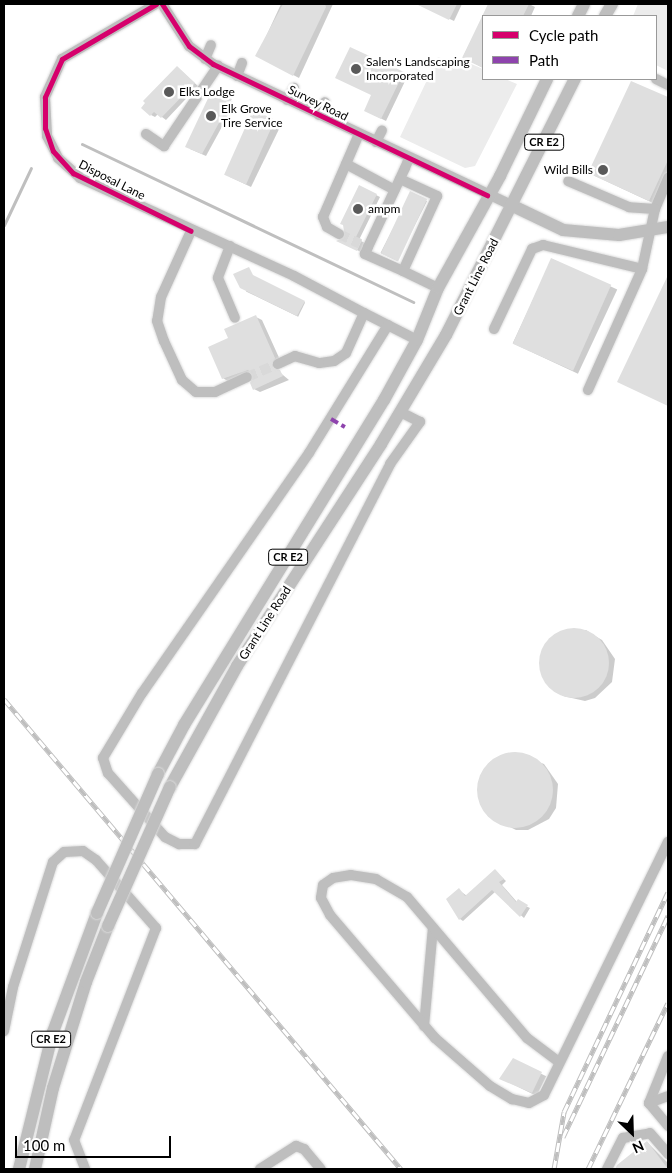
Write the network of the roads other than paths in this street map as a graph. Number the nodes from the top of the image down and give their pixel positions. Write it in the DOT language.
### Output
graph roads {
  1 [pos="156,4"];
  2 [pos="162,4"];
  3 [pos="210,45"];
  4 [pos="205,59"];
  5 [pos="242,63"];
  6 [pos="218,66"];
  7 [pos="237,76"];
  8 [pos="547,80"];
  9 [pos="575,80"];
  10 [pos="294,88"];
  11 [pos="287,100"];
  12 [pos="325,102"];
  13 [pos="319,115"];
  14 [pos="382,130"];
  15 [pos="146,134"];
  16 [pos="359,134"];
  17 [pos="376,142"];
  18 [pos="409,158"];
  19 [pos="346,164"];
  20 [pos="668,178"];
  21 [pos="400,179"];
  22 [pos="568,180"];
  23 [pos="395,190"];
  24 [pos="487,195"];
  25 [pos="513,206"];
  26 [pos="655,210"];
  27 [pos="668,227"];
  28 [pos="648,230"];
  29 [pos="191,231"];
  30 [pos="339,234"];
  31 [pos="230,246"];
  32 [pos="642,269"];
  33 [pos="403,271"];
  34 [pos="438,288"];
  35 [pos="364,312"];
  36 [pos="235,318"];
  37 [pos="388,325"];
  38 [pos="494,329"];
  39 [pos="418,340"];
  40 [pos="278,364"];
  41 [pos="247,377"];
  42 [pos="588,390"];
  43 [pos="400,412"];
  44 [pos="668,842"];
  45 [pos="434,928"];
  46 [pos="424,1026"];
  47 [pos="4,1031"];
  48 [pos="668,1056"];
  49 [pos="559,1062"];
  50 [pos="668,1096"];
  51 [pos="648,1103"];
  52 [pos="668,1126"];
  53 [pos="668,1154"];
  54 [pos="19,1169"];
  55 [pos="36,1169"];
  56 [pos="85,1169"];
  57 [pos="260,1169"];
  58 [pos="321,1169"];
  59 [pos="607,1169"];
  1 -- 29 [label="street, Disposal Lane"];
  2 -- 4 [label="street, Survey Road"];
  3 -- 4 [label="street"];
  4 -- 6 [label="street, Survey Road"];
  5 -- 7 [label="street"];
  6 -- 7 [label="street, Survey Road"];
  6 -- 15 [label="street"];
  7 -- 11 [label="street, Survey Road"];
  8 -- 24 [label="main road, Grant Line Road / CR E2"];
  9 -- 25 [label="main road, Grant Line Road / CR E2"];
  10 -- 11 [label="street"];
  11 -- 13 [label="street, Survey Road"];
  12 -- 13 [label="street"];
  13 -- 16 [label="street, Survey Road"];
  14 -- 17 [label="street"];
  16 -- 17 [label="street, Survey Road"];
  16 -- 19 [label="street"];
  17 -- 18 [label="street, Survey Road"];
  18 -- 21 [label="street"];
  18 -- 24 [label="street, Survey Road"];
  19 -- 23 [label="street"];
  19 -- 30 [label="street"];
  20 -- 26 [label="street"];
  21 -- 23 [label="street"];
  21 -- 33 [label="street"];
  22 -- 26 [label="street"];
  23 -- 33 [label="street"];
  24 -- 25 [label="street, Survey Road"];
  24 -- 34 [label="main road, Grant Line Road / CR E2"];
  25 -- 28 [label="main road"];
  25 -- 43 [label="main road, Grant Line Road / CR E2"];
  26 -- 28 [label="street"];
  27 -- 28 [label="main road"];
  28 -- 32 [label="street"];
  29 -- 31 [label="street, Disposal Lane"];
  29 -- 41 [label="street"];
  31 -- 35 [label="street, Disposal Lane"];
  31 -- 36 [label="street"];
  32 -- 38 [label="street"];
  32 -- 42 [label="street"];
  33 -- 34 [label="street"];
  34 -- 39 [label="main road, Grant Line Road / CR E2"];
  35 -- 37 [label="street, Disposal Lane"];
  35 -- 40 [label="street"];
  37 -- 39 [label="street, Disposal Lane"];
  37 -- 43 [label="street"];
  39 -- 54 [label="main road, Grant Line Road / CR E2, bridge"];
  43 -- 55 [label="main road, Grant Line Road / CR E2, bridge"];
  44 -- 49 [label="street"];
  45 -- 46 [label="street"];
  45 -- 46 [label="street"];
  45 -- 49 [label="street"];
  46 -- 49 [label="street"];
  47 -- 56 [label="street"];
  48 -- 51 [label="street"];
  50 -- 51 [label="street"];
  51 -- 52 [label="street"];
  53 -- 59 [label="street"];
  57 -- 58 [label="street"];
}
